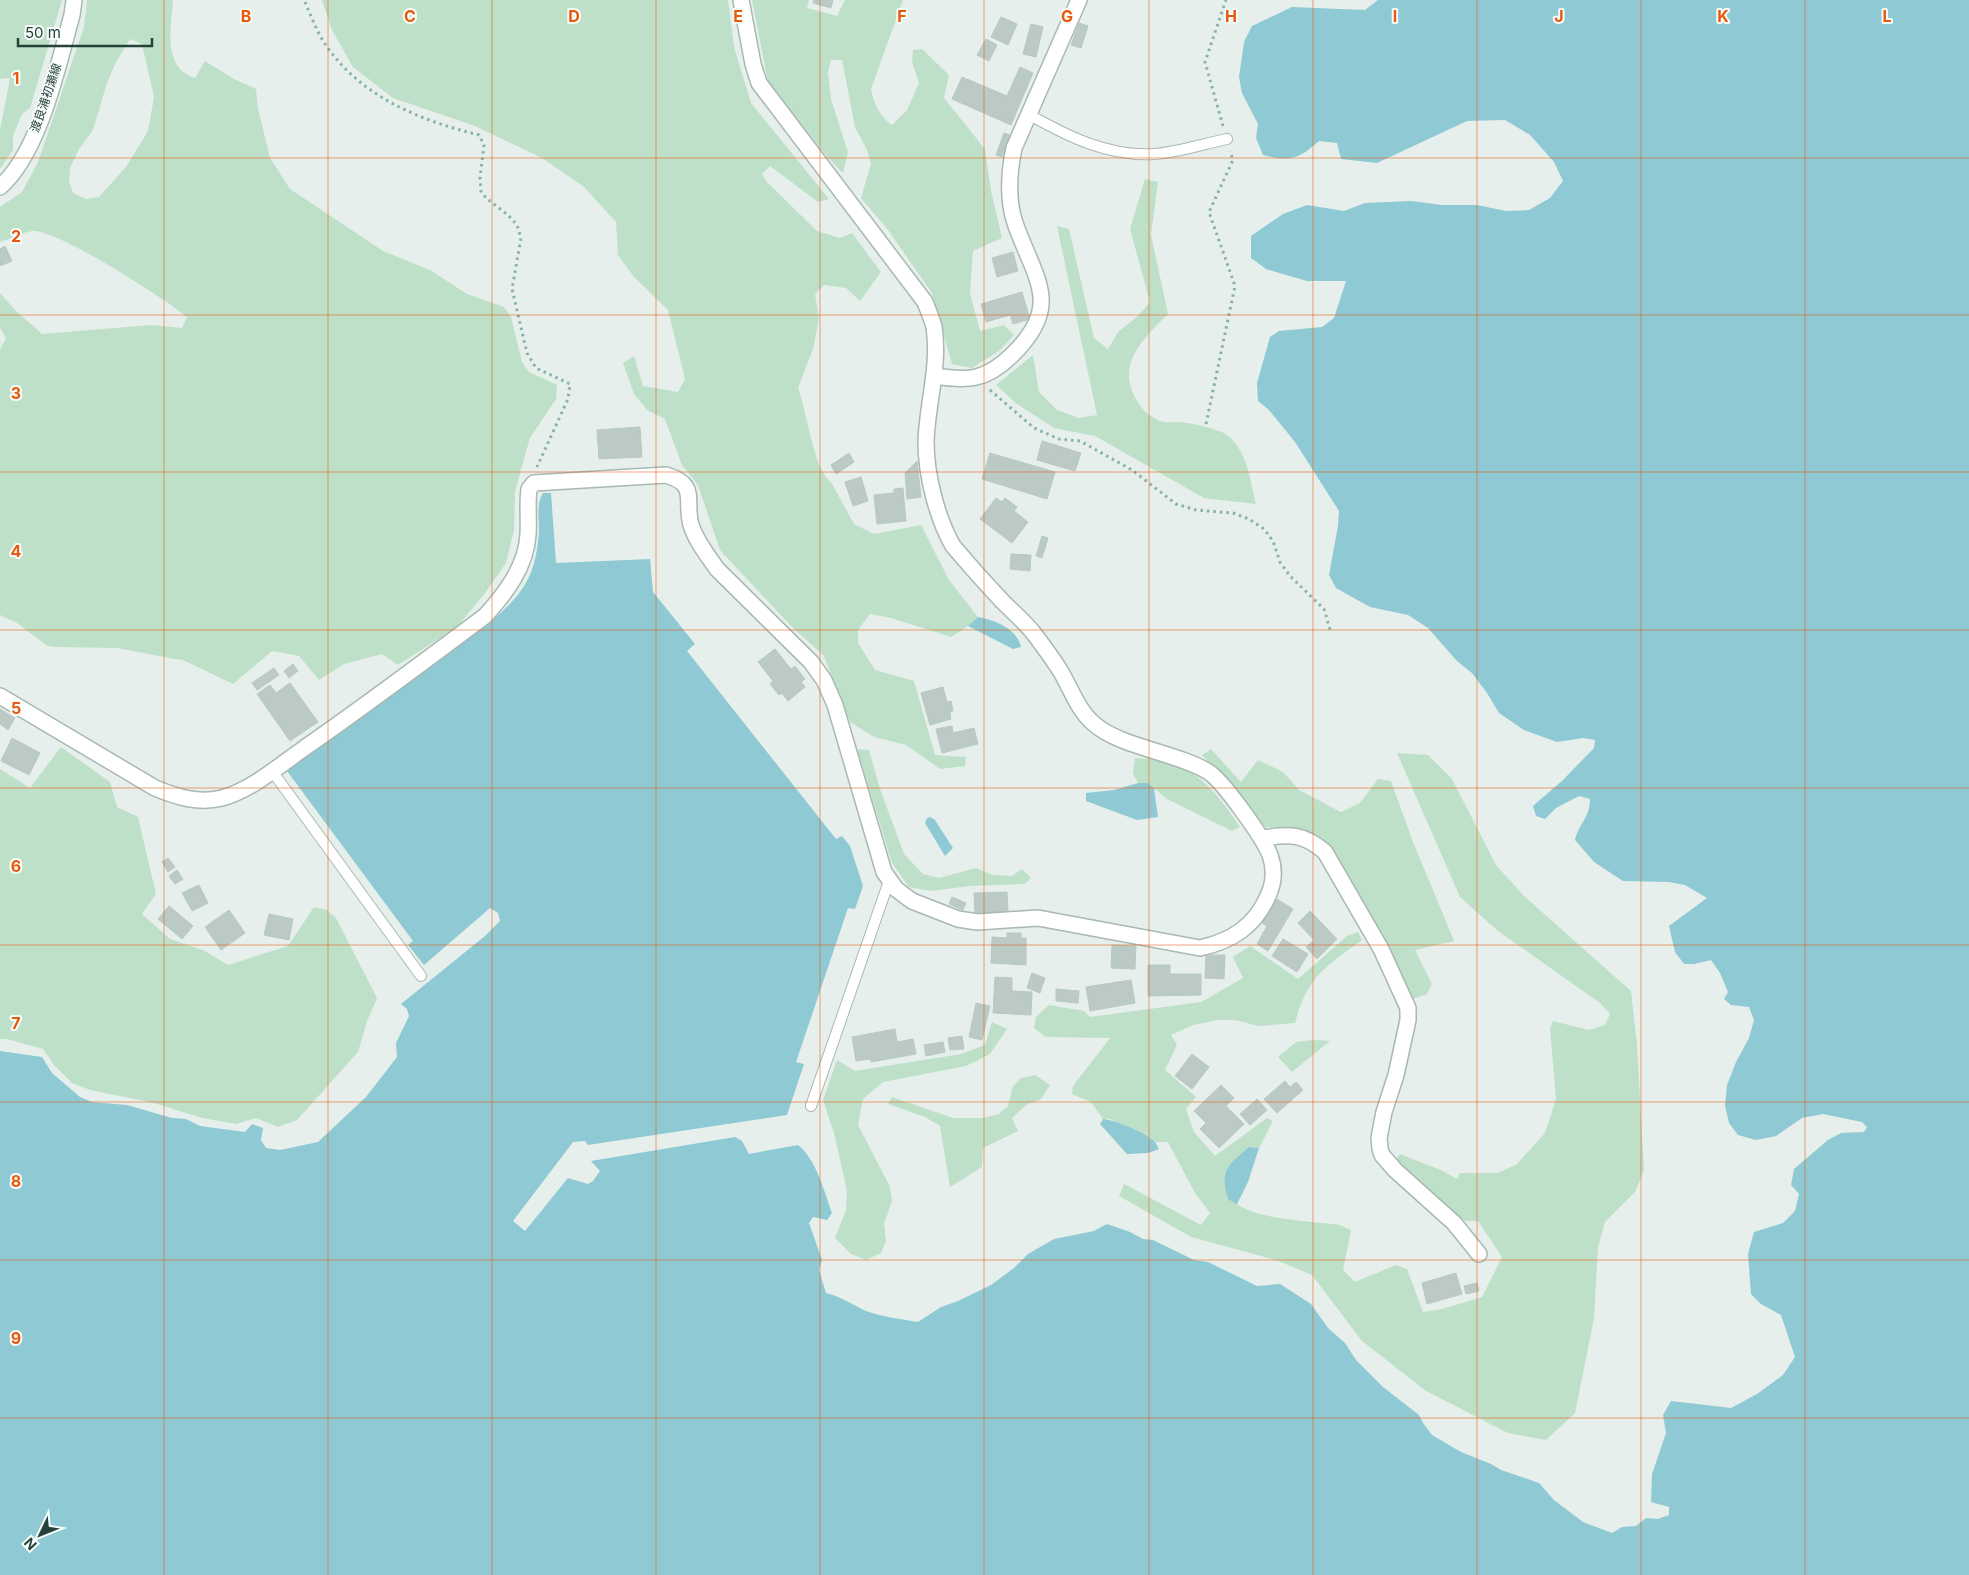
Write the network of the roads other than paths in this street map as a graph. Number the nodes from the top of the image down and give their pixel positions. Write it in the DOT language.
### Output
graph roads {
  1 [pos="74,0"];
  2 [pos="741,0"];
  3 [pos="1079,0"];
  4 [pos="1028,114"];
  5 [pos="1227,139"];
  6 [pos="0,187"];
  7 [pos="934,376"];
  8 [pos="0,696"];
  9 [pos="272,771"];
  10 [pos="1261,838"];
  11 [pos="889,881"];
  12 [pos="421,976"];
  13 [pos="811,1106"];
  14 [pos="1480,1254"];
  1 -- 6 [label="street, 渡良浦初瀬線"];
  2 -- 7 [label="street"];
  3 -- 4 [label="street"];
  4 -- 5 [label="lane"];
  4 -- 7 [label="street"];
  7 -- 10 [label="street"];
  8 -- 9 [label="street"];
  9 -- 11 [label="street"];
  9 -- 12 [label="lane"];
  10 -- 11 [label="street"];
  10 -- 14 [label="street"];
  11 -- 13 [label="lane"];
}
